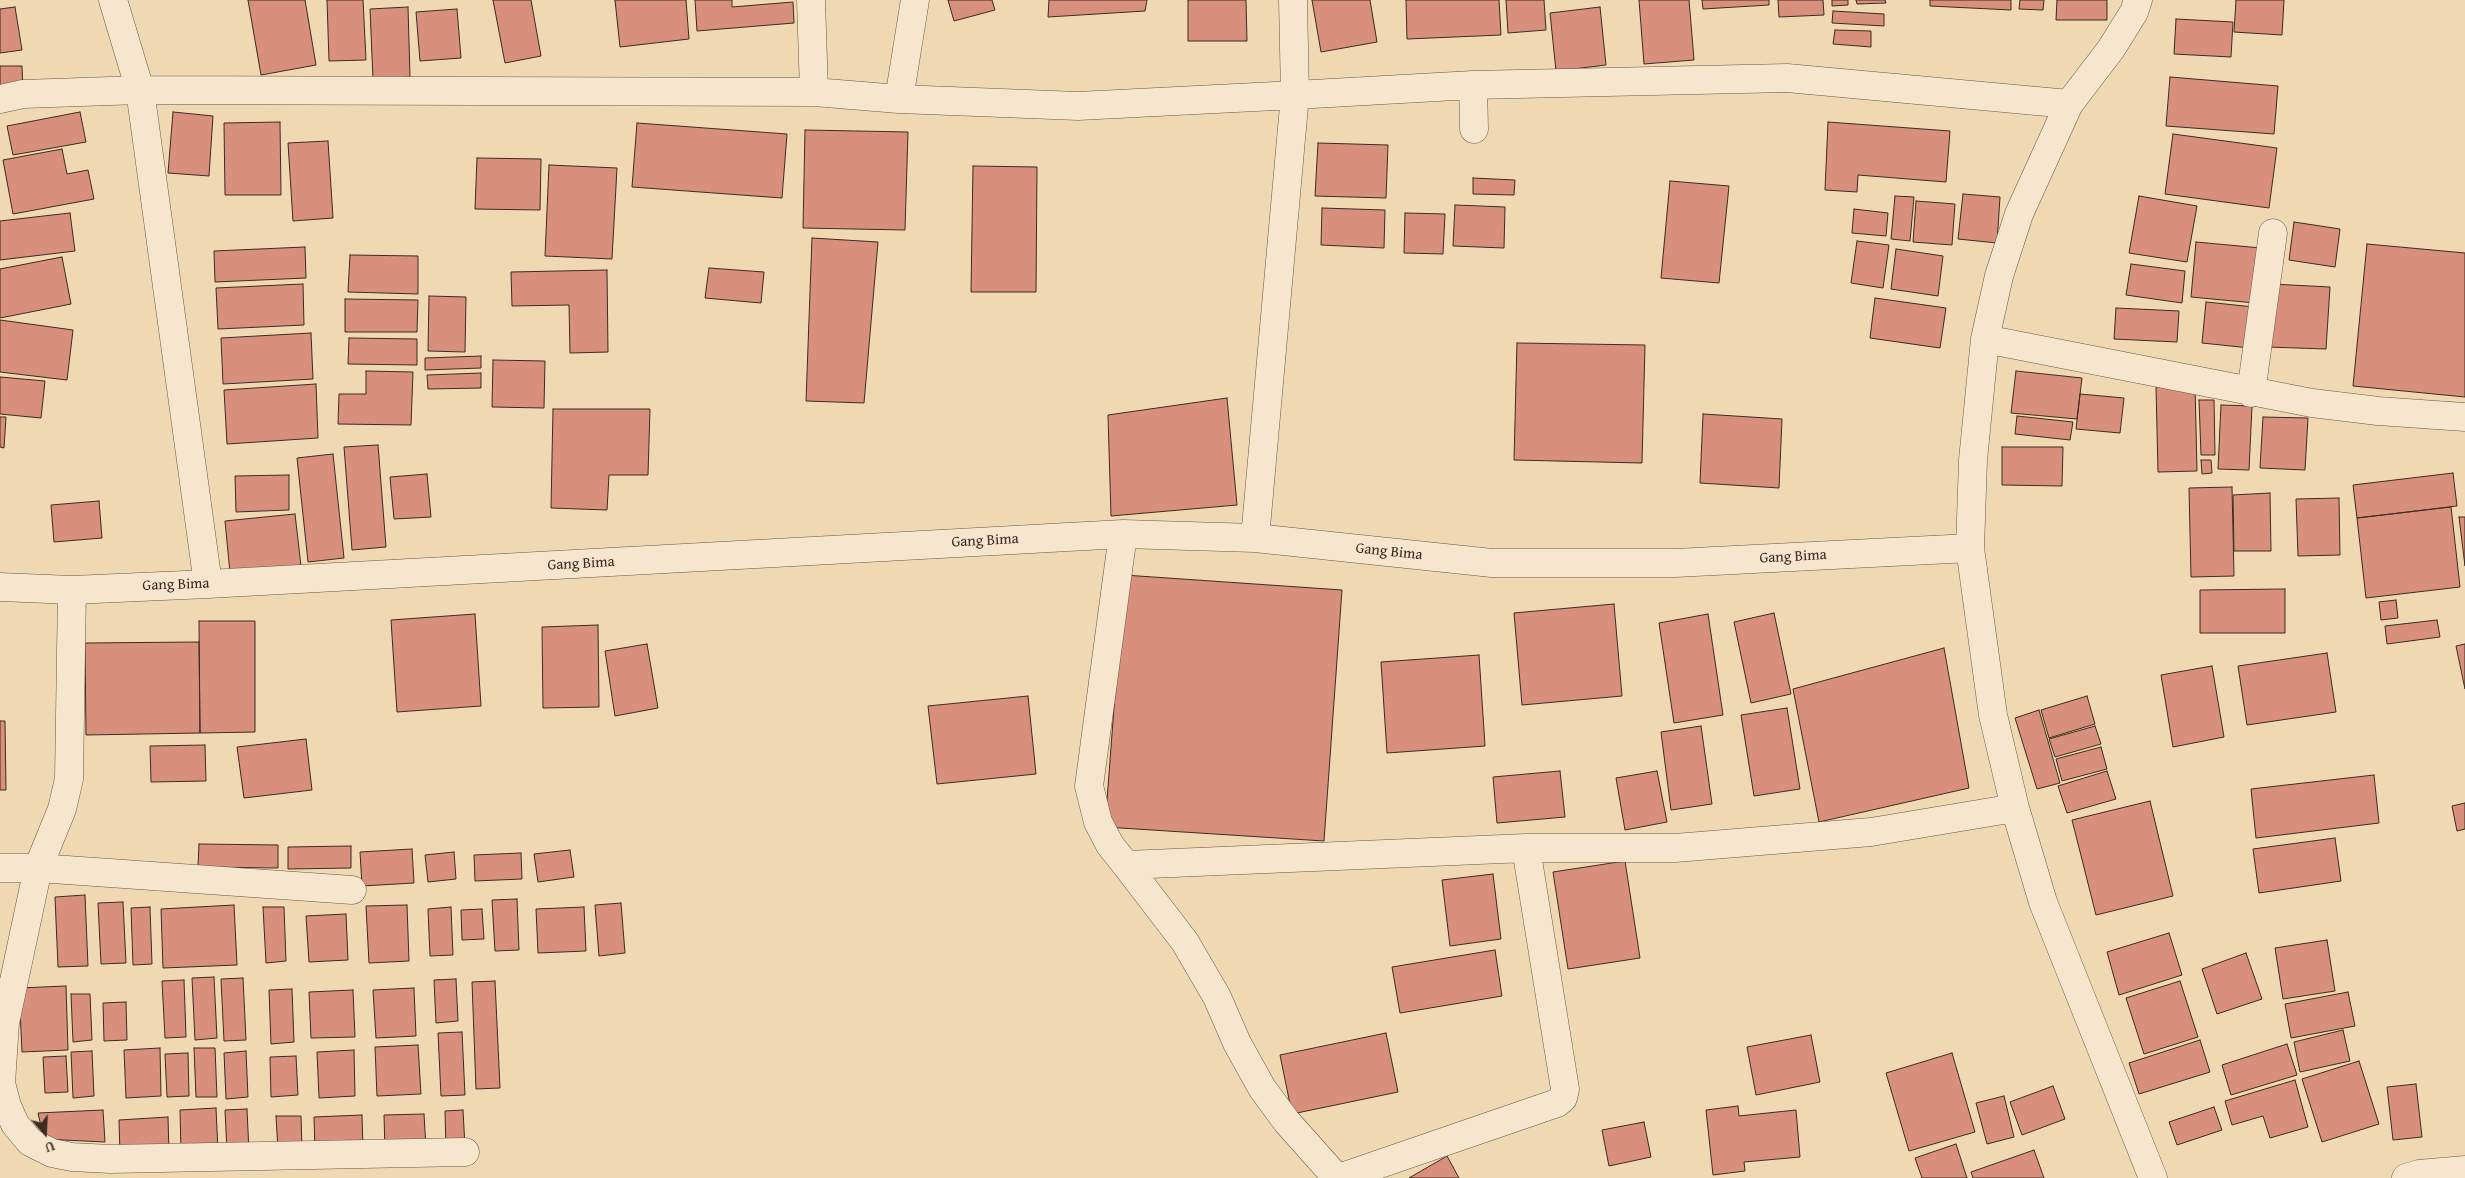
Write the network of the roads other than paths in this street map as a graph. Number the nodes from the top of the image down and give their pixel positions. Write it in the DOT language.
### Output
graph roads {
  1 [pos="113,0"];
  2 [pos="811,0"];
  3 [pos="915,0"];
  4 [pos="1293,0"];
  5 [pos="2138,0"];
  6 [pos="1473,85"];
  7 [pos="140,90"];
  8 [pos="814,92"];
  9 [pos="1295,95"];
  10 [pos="0,99"];
  11 [pos="899,99"];
  12 [pos="2069,104"];
  13 [pos="1474,129"];
  14 [pos="2273,232"];
  15 [pos="1986,339"];
  16 [pos="2251,393"];
  17 [pos="2465,418"];
  18 [pos="1123,534"];
  19 [pos="1255,538"];
  20 [pos="1970,548"];
  21 [pos="208,584"];
  22 [pos="0,586"];
  23 [pos="72,590"];
  24 [pos="2015,808"];
  25 [pos="1526,848"];
  26 [pos="1126,865"];
  27 [pos="0,868"];
  28 [pos="38,868"];
  29 [pos="352,890"];
  30 [pos="3,1023"];
  31 [pos="465,1152"];
  32 [pos="112,1168"];
  33 [pos="2465,1170"];
  34 [pos="1338,1178"];
  35 [pos="2154,1178"];
  36 [pos="2406,1178"];
  1 -- 7 [label="street"];
  2 -- 8 [label="street"];
  3 -- 11 [label="street"];
  4 -- 9 [label="street"];
  5 -- 12 [label="street"];
  6 -- 9 [label="street"];
  6 -- 12 [label="street"];
  6 -- 13 [label="street"];
  7 -- 8 [label="street"];
  7 -- 10 [label="street"];
  7 -- 21 [label="street"];
  8 -- 11 [label="street"];
  9 -- 11 [label="street"];
  9 -- 19 [label="street"];
  12 -- 15 [label="street"];
  14 -- 16 [label="street"];
  15 -- 16 [label="street"];
  15 -- 20 [label="street"];
  16 -- 17 [label="street"];
  18 -- 19 [label="street, Gang Bima"];
  18 -- 21 [label="street, Gang Bima"];
  18 -- 26 [label="street"];
  19 -- 20 [label="street, Gang Bima"];
  20 -- 24 [label="street"];
  21 -- 23 [label="street, Gang Bima"];
  22 -- 23 [label="street, Gang Bima"];
  23 -- 28 [label="street"];
  24 -- 25 [label="street"];
  24 -- 35 [label="street"];
  25 -- 26 [label="street"];
  25 -- 34 [label="street"];
  26 -- 34 [label="street"];
  27 -- 28 [label="street"];
  28 -- 29 [label="street"];
  28 -- 30 [label="street"];
  30 -- 32 [label="street"];
  31 -- 32 [label="street"];
  33 -- 36 [label="street"];
}
